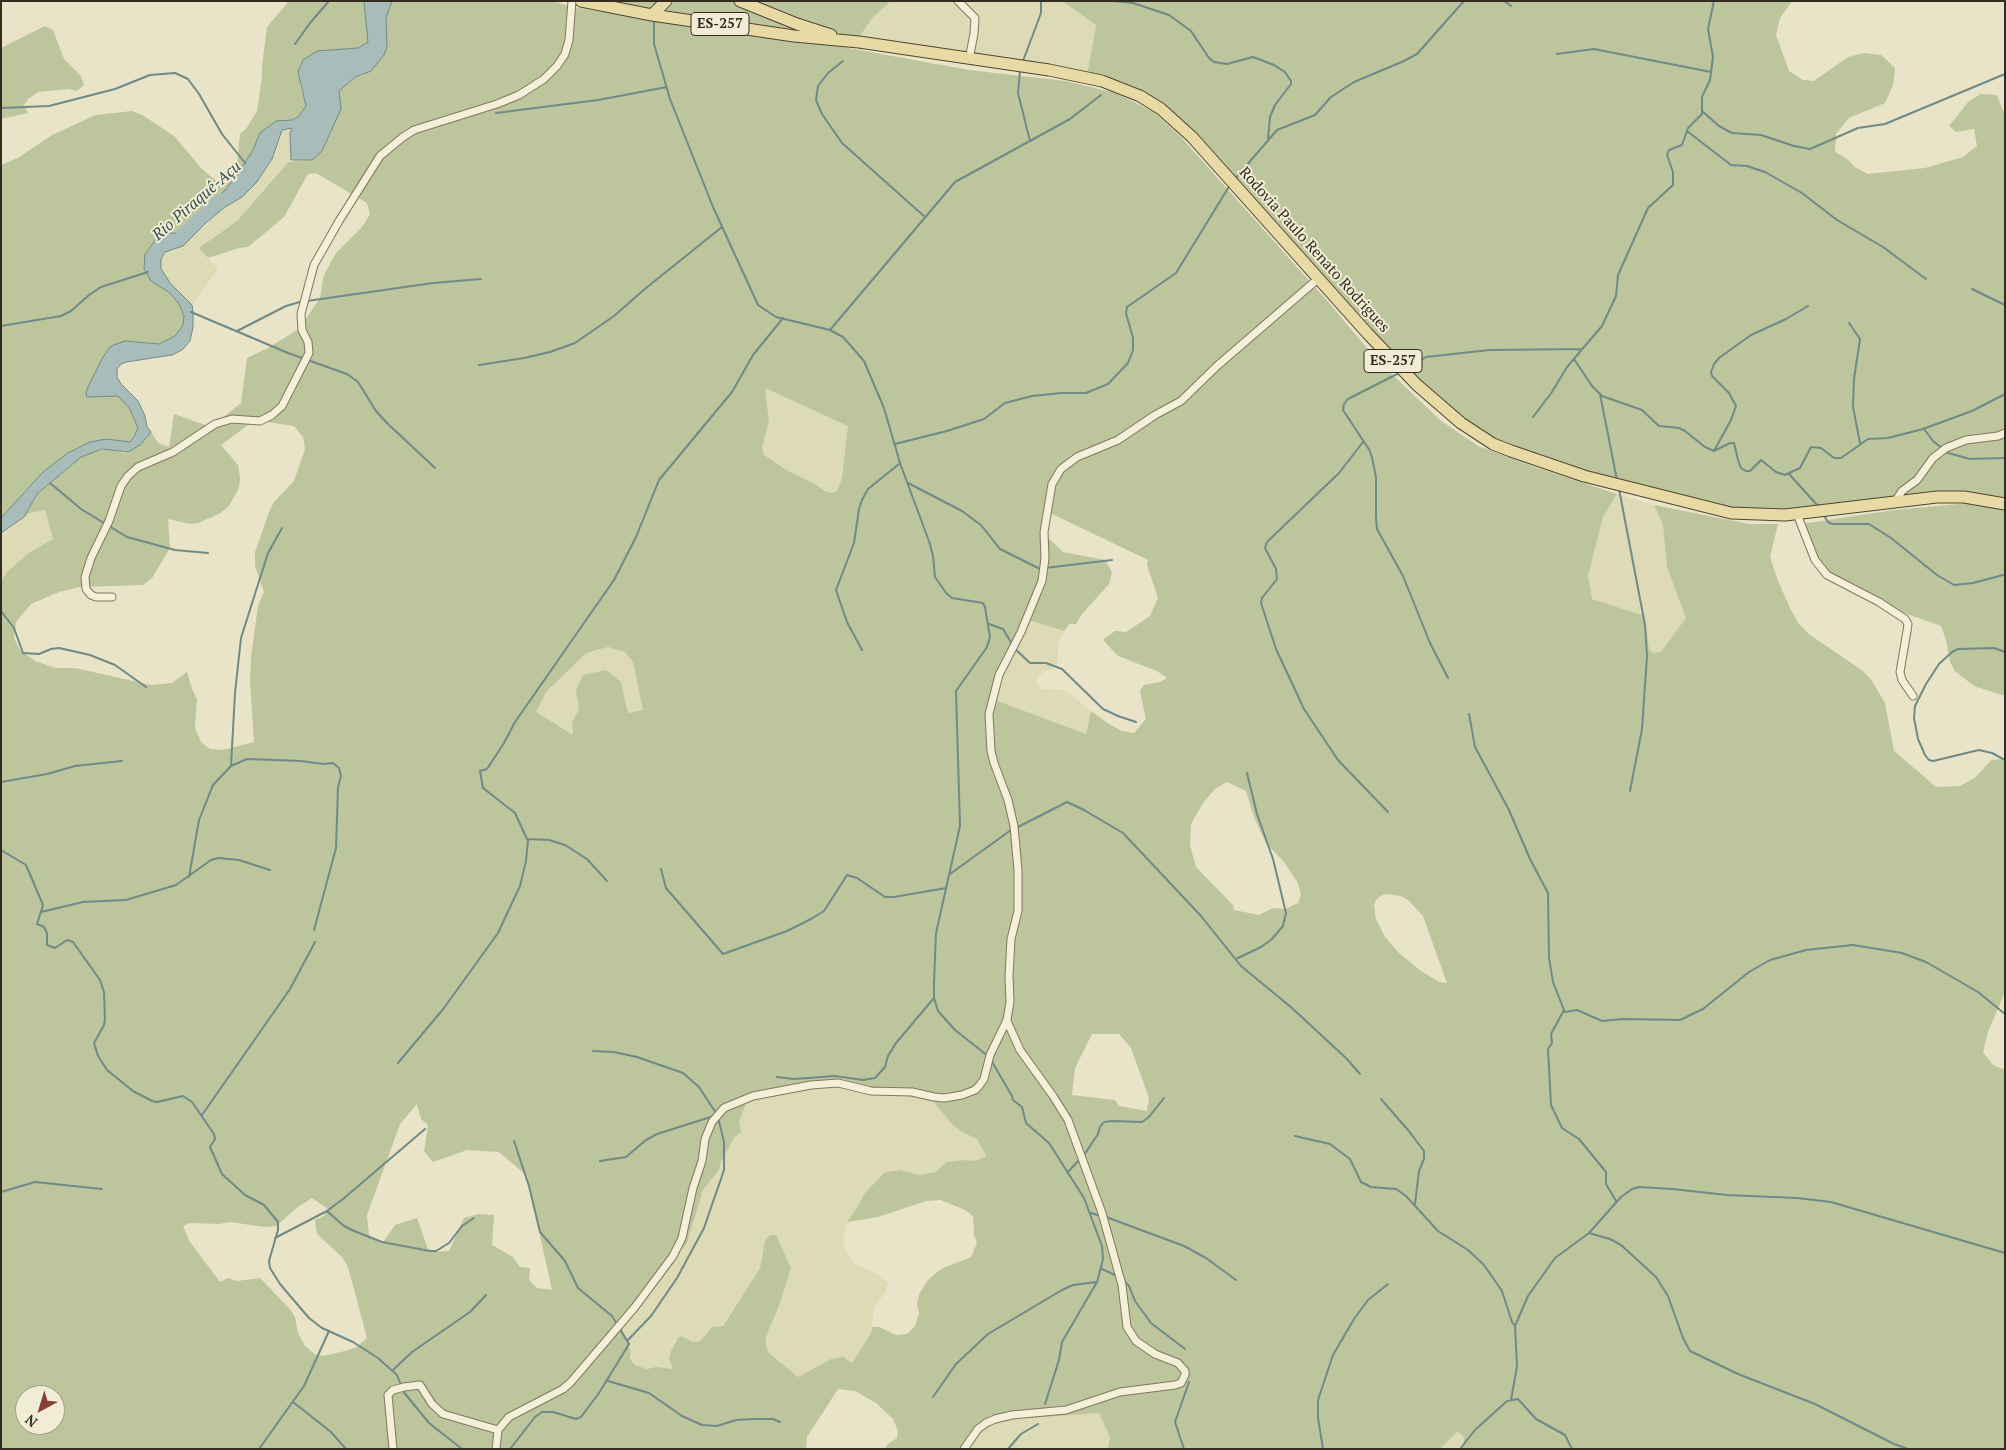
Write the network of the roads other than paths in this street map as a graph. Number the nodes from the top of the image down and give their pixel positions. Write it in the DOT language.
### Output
graph roads {
  1 [pos="572,1"];
  2 [pos="581,1"];
  3 [pos="666,1"];
  4 [pos="740,1"];
  5 [pos="958,1"];
  6 [pos="652,15"];
  7 [pos="859,42"];
  8 [pos="969,59"];
  9 [pos="1318,278"];
  10 [pos="2005,433"];
  11 [pos="1895,502"];
  12 [pos="2005,504"];
  13 [pos="1797,514"];
  14 [pos="112,596"];
  15 [pos="1913,696"];
  16 [pos="1007,1020"];
  17 [pos="498,1430"];
  18 [pos="393,1449"];
  19 [pos="496,1449"];
  20 [pos="964,1449"];
  1 -- 14 [label="street"];
  2 -- 6 [label="main road, Rodovia Paulo Renato Rodrigues / ES-257"];
  3 -- 6 [label="main road"];
  4 -- 7 [label="main road, Rodovia Paulo Renato Rodrigues / ES-257"];
  5 -- 8 [label="street"];
  6 -- 7 [label="main road, Rodovia Paulo Renato Rodrigues / ES-257"];
  7 -- 8 [label="main road, Rodovia Paulo Renato Rodrigues / ES-257"];
  8 -- 9 [label="main road, Rodovia Paulo Renato Rodrigues / ES-257"];
  9 -- 13 [label="main road, Rodovia Paulo Renato Rodrigues / ES-257"];
  9 -- 16 [label="street"];
  10 -- 11 [label="street"];
  11 -- 12 [label="main road, Rodovia Paulo Renato Rodrigues / ES-257"];
  11 -- 13 [label="main road, Rodovia Paulo Renato Rodrigues / ES-257"];
  13 -- 15 [label="street"];
  16 -- 17 [label="street"];
  16 -- 20 [label="street"];
  17 -- 18 [label="street"];
  17 -- 19 [label="street"];
}
